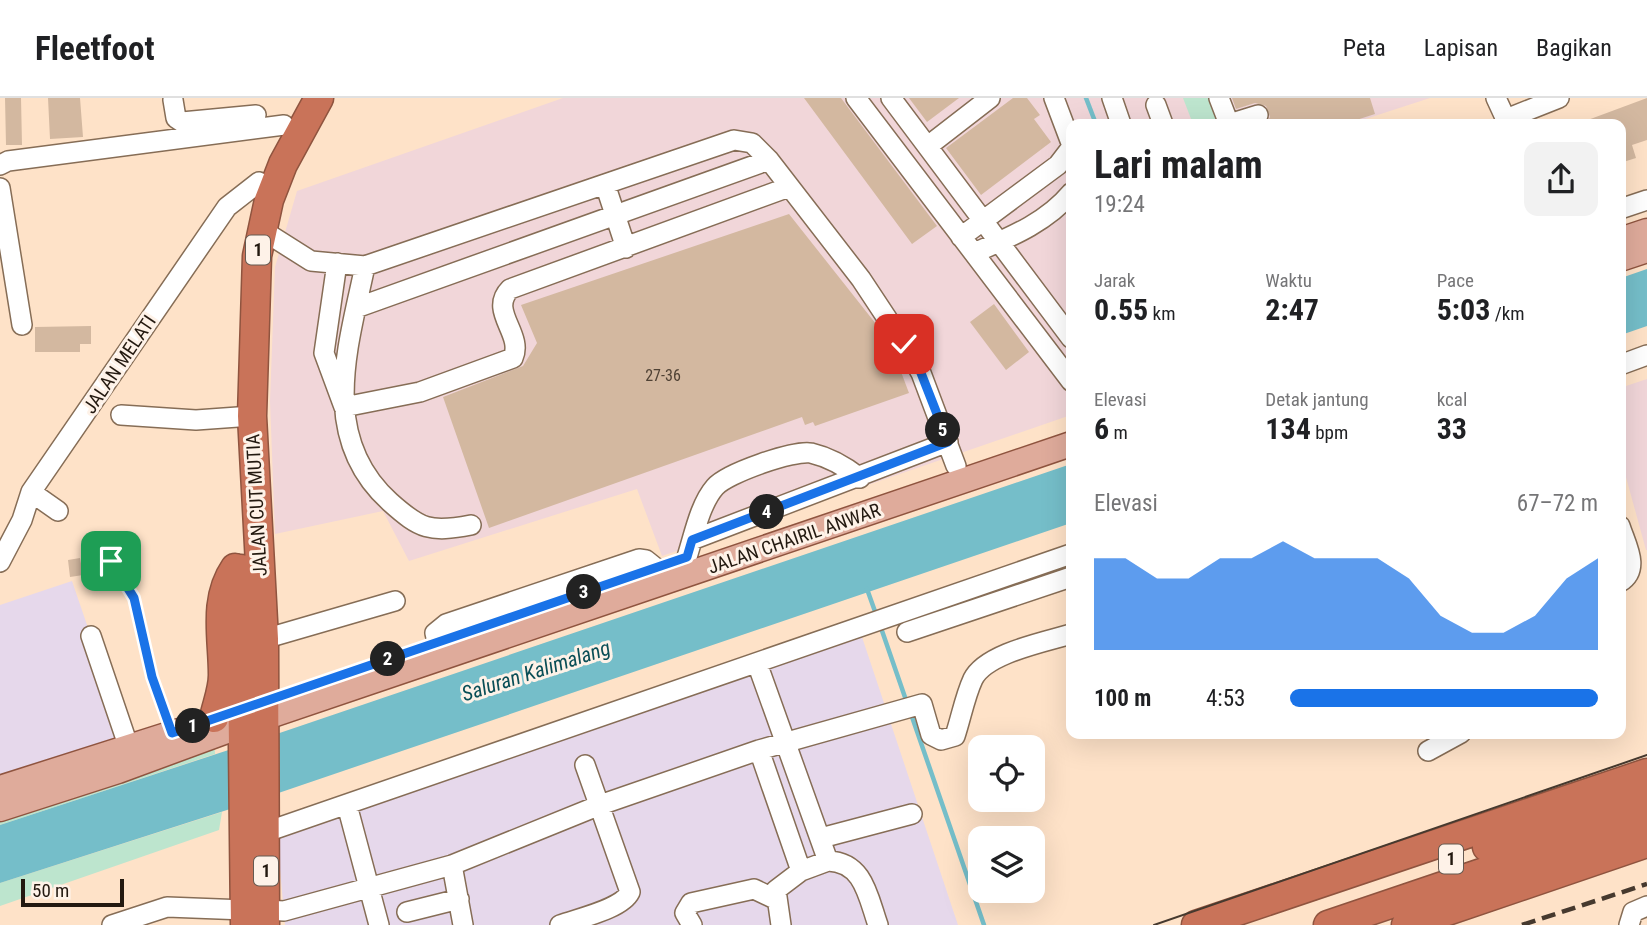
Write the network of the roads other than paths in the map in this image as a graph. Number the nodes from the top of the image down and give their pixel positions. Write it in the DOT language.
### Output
graph roads {
  1 [pos="319,98"];
  2 [pos="856,98"];
  3 [pos="891,98"];
  4 [pos="990,98"];
  5 [pos="1054,98"];
  6 [pos="1112,98"];
  7 [pos="1219,98"];
  8 [pos="1496,98"];
  9 [pos="1559,98"];
  10 [pos="173,100"];
  11 [pos="1156,105"];
  12 [pos="290,112"];
  13 [pos="1258,115"];
  14 [pos="1119,119"];
  15 [pos="1161,119"];
  16 [pos="1227,119"];
  17 [pos="1245,119"];
  18 [pos="1506,119"];
  19 [pos="1512,119"];
  20 [pos="1066,132"];
  21 [pos="928,146"];
  22 [pos="1066,153"];
  23 [pos="769,160"];
  24 [pos="0,165"];
  25 [pos="259,182"];
  26 [pos="605,184"];
  27 [pos="789,187"];
  28 [pos="0,188"];
  29 [pos="1066,198"];
  30 [pos="1647,200"];
  31 [pos="1626,207"];
  32 [pos="616,215"];
  33 [pos="983,220"];
  34 [pos="262,230"];
  35 [pos="1647,231"];
  36 [pos="961,237"];
  37 [pos="1626,238"];
  38 [pos="999,241"];
  39 [pos="625,248"];
  40 [pos="1647,250"];
  41 [pos="974,253"];
  42 [pos="1626,257"];
  43 [pos="337,264"];
  44 [pos="365,266"];
  45 [pos="356,308"];
  46 [pos="22,325"];
  47 [pos="1066,331"];
  48 [pos="1647,355"];
  49 [pos="1626,363"];
  50 [pos="1066,371"];
  51 [pos="344,407"];
  52 [pos="121,415"];
  53 [pos="244,416"];
  54 [pos="1066,428"];
  55 [pos="1066,445"];
  56 [pos="955,463"];
  57 [pos="860,478"];
  58 [pos="31,492"];
  59 [pos="58,511"];
  60 [pos="471,525"];
  61 [pos="1626,536"];
  62 [pos="690,548"];
  63 [pos="1066,556"];
  64 [pos="241,559"];
  65 [pos="1640,561"];
  66 [pos="0,562"];
  67 [pos="659,575"];
  68 [pos="1626,577"];
  69 [pos="1066,580"];
  70 [pos="396,601"];
  71 [pos="907,632"];
  72 [pos="91,636"];
  73 [pos="1066,636"];
  74 [pos="264,639"];
  75 [pos="757,663"];
  76 [pos="214,718"];
  77 [pos="258,718"];
  78 [pos="1450,739"];
  79 [pos="786,741"];
  80 [pos="129,748"];
  81 [pos="759,750"];
  82 [pos="1428,751"];
  83 [pos="1647,752"];
  84 [pos="584,765"];
  85 [pos="1647,773"];
  86 [pos="0,788"];
  87 [pos="1647,794"];
  88 [pos="347,805"];
  89 [pos="600,805"];
  90 [pos="0,809"];
  91 [pos="912,814"];
  92 [pos="1647,817"];
  93 [pos="258,824"];
  94 [pos="821,838"];
  95 [pos="1647,844"];
  96 [pos="828,862"];
  97 [pos="452,865"];
  98 [pos="801,870"];
  99 [pos="1321,883"];
  100 [pos="369,888"];
  101 [pos="775,899"];
  102 [pos="458,900"];
  103 [pos="1647,906"];
  104 [pos="407,912"];
  105 [pos="255,917"];
  106 [pos="112,925"];
  107 [pos="379,925"];
  108 [pos="463,925"];
  109 [pos="560,925"];
  110 [pos="692,925"];
  111 [pos="781,925"];
  112 [pos="878,925"];
  113 [pos="1196,925"];
  114 [pos="1255,925"];
  115 [pos="1328,925"];
  116 [pos="1406,925"];
  117 [pos="1629,925"];
  1 -- 34 [label="highway, JALAN CUT MUTIA / 1"];
  2 -- 36 [label="street"];
  3 -- 21 [label="street"];
  4 -- 21 [label="street"];
  5 -- 20 [label="street"];
  6 -- 14 [label="street"];
  7 -- 16 [label="street"];
  8 -- 18 [label="street"];
  9 -- 19 [label="street"];
  10 -- 12 [label="street"];
  11 -- 15 [label="street"];
  12 -- 24 [label="street"];
  12 -- 25 [label="highway, JALAN CUT MUTIA / 1"];
  13 -- 17 [label="street"];
  21 -- 33 [label="street"];
  22 -- 33 [label="street"];
  23 -- 26 [label="street"];
  23 -- 27 [label="street"];
  23 -- 32 [label="street"];
  25 -- 53 [label="highway, JALAN CUT MUTIA / 1"];
  25 -- 58 [label="street, JALAN MELATI"];
  26 -- 32 [label="street"];
  26 -- 44 [label="street"];
  27 -- 39 [label="street"];
  27 -- 56 [label="street"];
  28 -- 46 [label="street"];
  29 -- 38 [label="street"];
  30 -- 31 [label="street"];
  32 -- 39 [label="street"];
  32 -- 45 [label="street"];
  33 -- 36 [label="street"];
  33 -- 38 [label="street"];
  34 -- 43 [label="street"];
  34 -- 53 [label="highway, JALAN CUT MUTIA / 1"];
  35 -- 37 [label="main road"];
  36 -- 41 [label="street"];
  38 -- 41 [label="street"];
  38 -- 47 [label="street"];
  39 -- 51 [label="street"];
  40 -- 42 [label="main road"];
  41 -- 50 [label="street"];
  43 -- 44 [label="street"];
  43 -- 51 [label="street"];
  44 -- 45 [label="street"];
  45 -- 51 [label="street"];
  48 -- 49 [label="street"];
  51 -- 60 [label="street"];
  52 -- 53 [label="street"];
  53 -- 64 [label="highway, JALAN CUT MUTIA / 1"];
  53 -- 74 [label="highway, JALAN CUT MUTIA / 1"];
  54 -- 56 [label="main road, JALAN CHAIRIL ANWAR"];
  55 -- 56 [label="main road, JALAN CHAIRIL ANWAR"];
  56 -- 57 [label="street"];
  56 -- 62 [label="main road, JALAN CHAIRIL ANWAR"];
  56 -- 67 [label="main road, JALAN CHAIRIL ANWAR"];
  57 -- 62 [label="street"];
  57 -- 62 [label="street"];
  58 -- 59 [label="street"];
  58 -- 66 [label="street, JALAN MELATI"];
  61 -- 65 [label="street"];
  62 -- 67 [label="main road, JALAN CHAIRIL ANWAR"];
  63 -- 75 [label="street"];
  64 -- 76 [label="highway"];
  64 -- 77 [label="highway, JALAN CUT MUTIA / 1"];
  65 -- 68 [label="street"];
  67 -- 77 [label="main road, JALAN CHAIRIL ANWAR"];
  67 -- 77 [label="main road, JALAN CHAIRIL ANWAR"];
  69 -- 71 [label="street"];
  70 -- 74 [label="street"];
  72 -- 80 [label="street"];
  73 -- 79 [label="street"];
  74 -- 77 [label="highway, JALAN CUT MUTIA"];
  75 -- 79 [label="street"];
  75 -- 88 [label="street"];
  76 -- 77 [label="main road, JALAN CHAIRIL ANWAR"];
  76 -- 80 [label="main road, JALAN CHAIRIL ANWAR"];
  77 -- 90 [label="main road, JALAN CHAIRIL ANWAR"];
  77 -- 93 [label="highway, JALAN CUT MUTIA / 1"];
  78 -- 82 [label="street"];
  79 -- 81 [label="street"];
  79 -- 94 [label="street"];
  80 -- 86 [label="main road, JALAN CHAIRIL ANWAR"];
  81 -- 89 [label="street"];
  81 -- 98 [label="street"];
  83 -- 99 [label="highway"];
  84 -- 89 [label="street"];
  85 -- 99 [label="highway, 1"];
  87 -- 114 [label="highway, 1"];
  88 -- 93 [label="street"];
  88 -- 100 [label="street"];
  89 -- 97 [label="street"];
  89 -- 109 [label="street"];
  91 -- 94 [label="street"];
  92 -- 115 [label="highway, 1"];
  93 -- 105 [label="highway, JALAN CUT MUTIA / 1"];
  94 -- 96 [label="street"];
  95 -- 116 [label="highway"];
  96 -- 98 [label="street"];
  96 -- 112 [label="street"];
  97 -- 100 [label="street"];
  97 -- 102 [label="street"];
  98 -- 101 [label="street"];
  99 -- 113 [label="highway, 1"];
  100 -- 105 [label="street"];
  100 -- 107 [label="street"];
  101 -- 110 [label="street"];
  101 -- 111 [label="street"];
  102 -- 104 [label="street"];
  102 -- 108 [label="street"];
  103 -- 117 [label="street"];
  105 -- 106 [label="street"];
}
